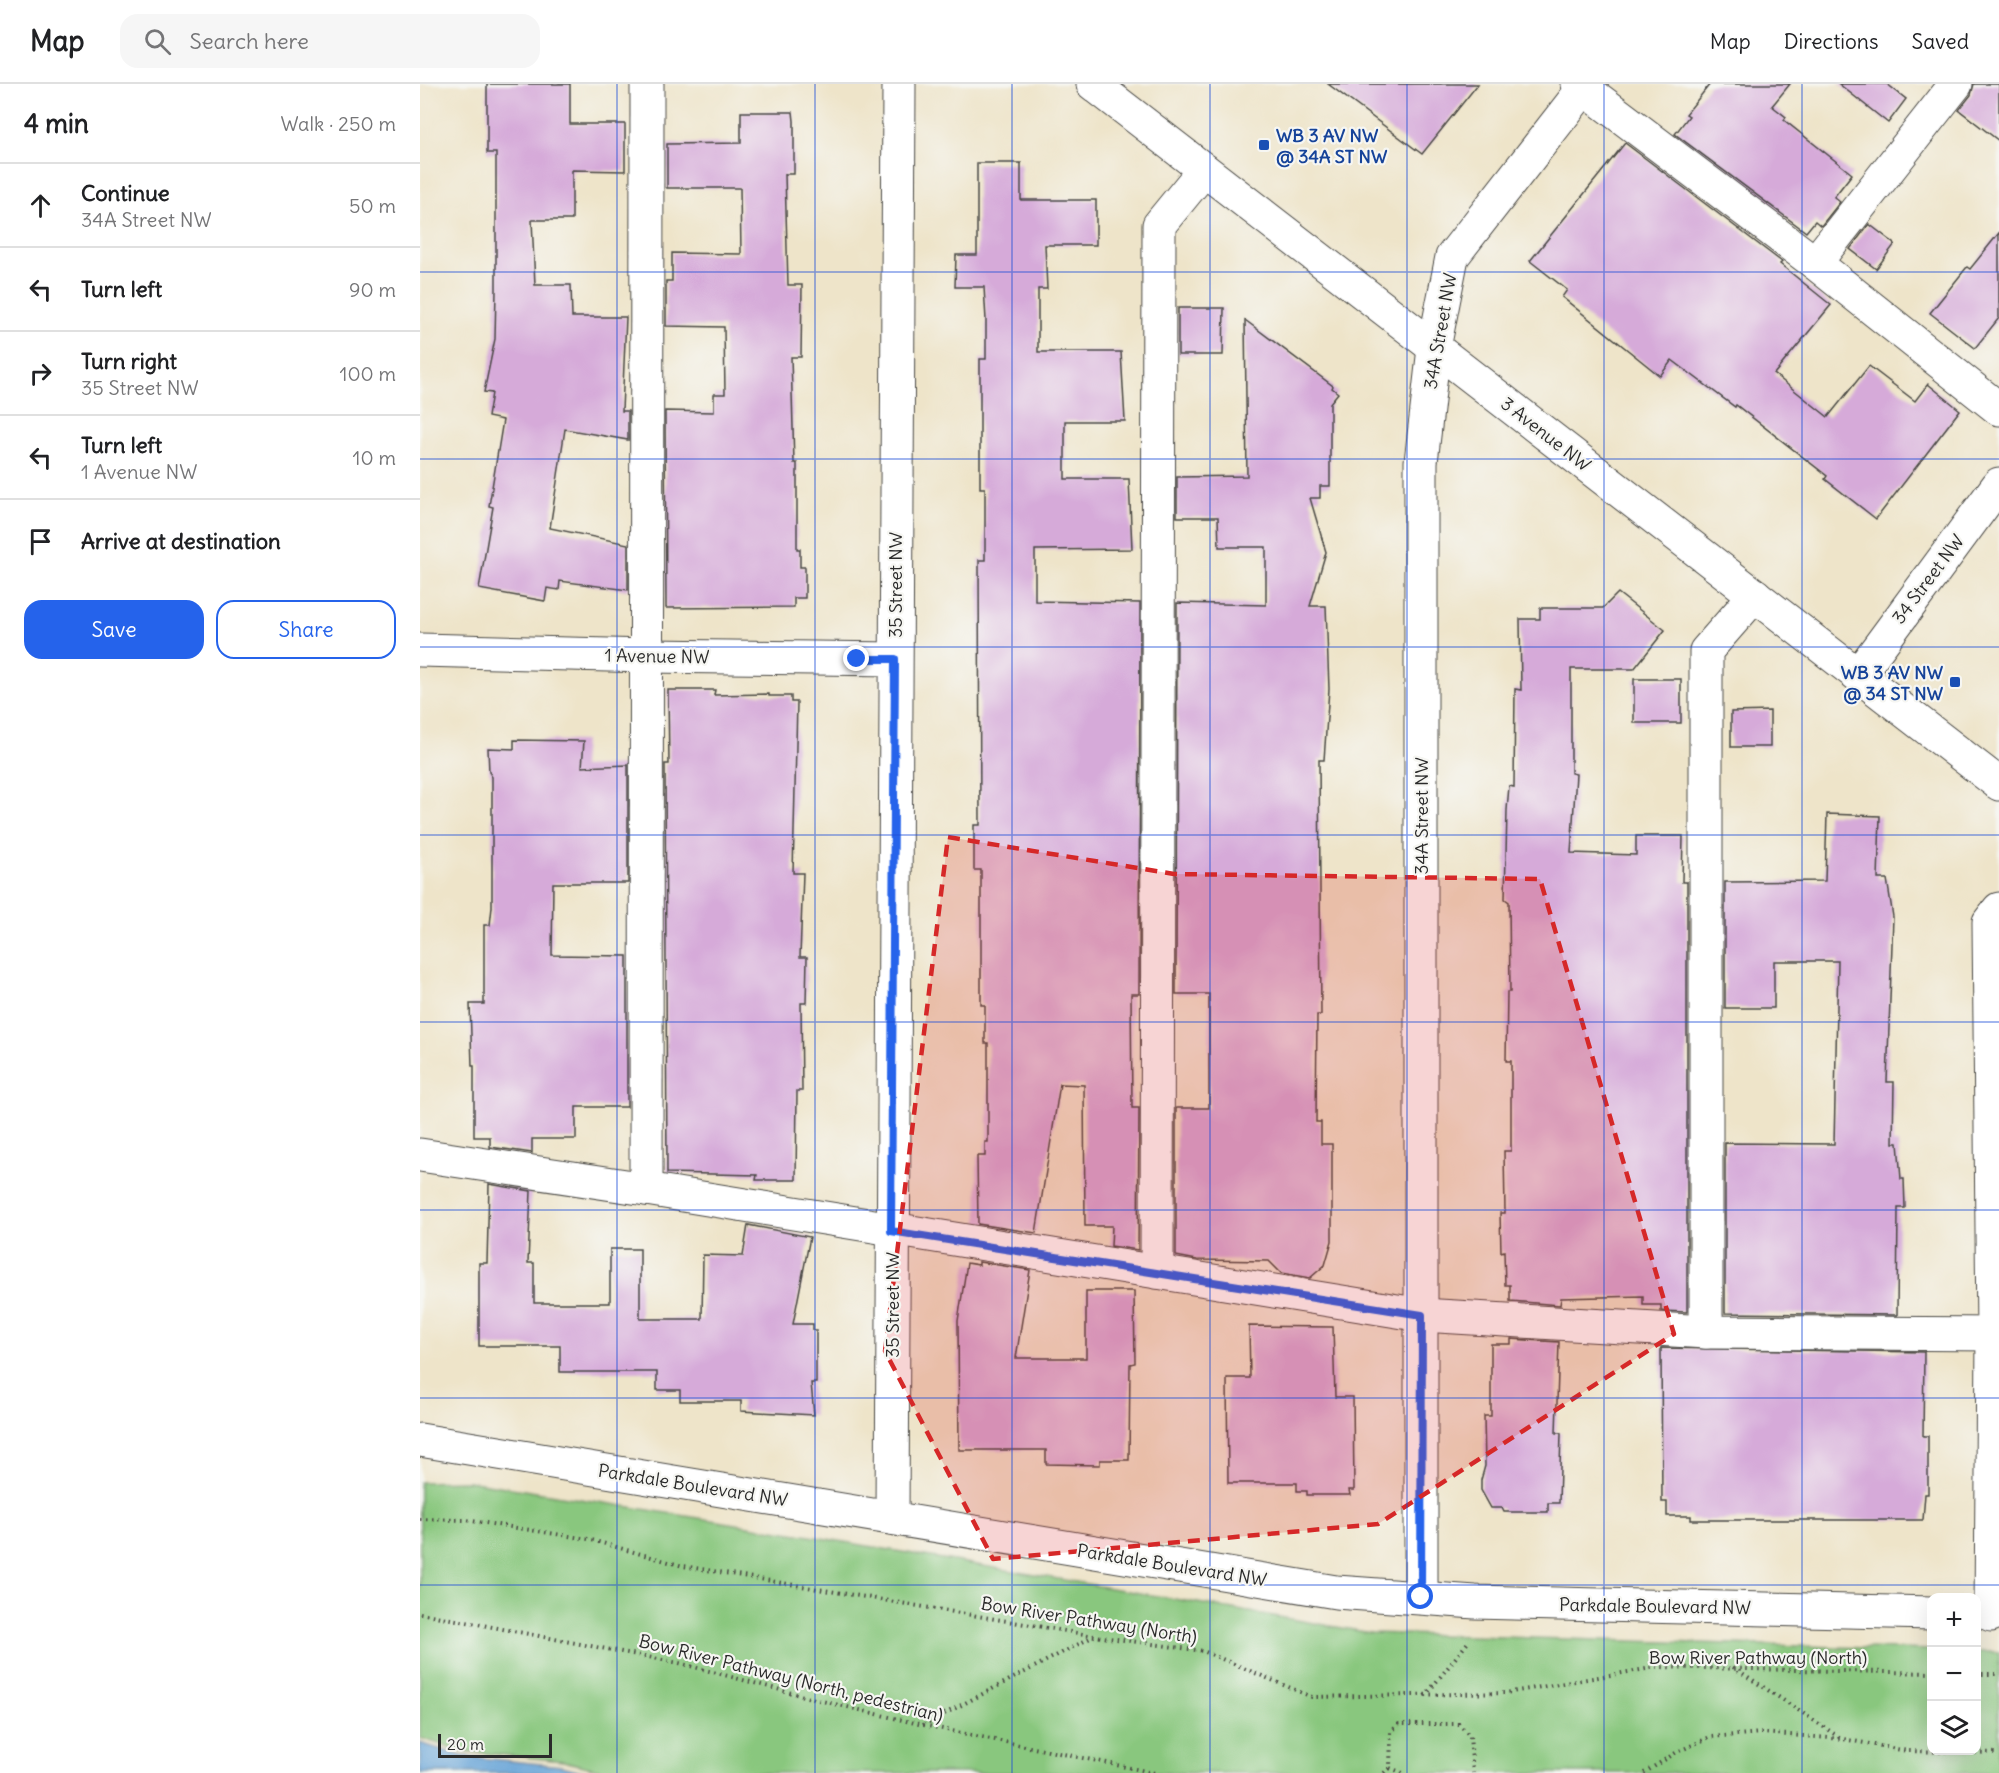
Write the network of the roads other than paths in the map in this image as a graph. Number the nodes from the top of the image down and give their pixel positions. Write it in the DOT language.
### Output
graph roads {
  1 [pos="646,84"];
  2 [pos="898,84"];
  3 [pos="1093,84"];
  4 [pos="1956,84"];
  5 [pos="1583,86"];
  6 [pos="1204,170"];
  7 [pos="1815,263"];
  8 [pos="1434,348"];
  9 [pos="1999,410"];
  10 [pos="1999,484"];
  11 [pos="1755,595"];
  12 [pos="420,650"];
  13 [pos="648,656"];
  14 [pos="895,659"];
  15 [pos="1858,675"];
  16 [pos="1999,784"];
  17 [pos="1999,909"];
  18 [pos="420,1155"];
  19 [pos="646,1189"];
  20 [pos="891,1231"];
  21 [pos="1157,1272"];
  22 [pos="1422,1315"];
  23 [pos="1706,1332"];
  24 [pos="1996,1334"];
  25 [pos="420,1440"];
  26 [pos="892,1518"];
  27 [pos="1421,1597"];
  28 [pos="1927,1613"];
  29 [pos="1989,1615"];
  1 -- 13 [label="street"];
  2 -- 14 [label="street, 35 Street NW"];
  3 -- 6 [label="street, 3 Avenue NW"];
  4 -- 7 [label="street"];
  5 -- 7 [label="street"];
  5 -- 8 [label="street, 34A Street NW"];
  6 -- 8 [label="street, 3 Avenue NW"];
  6 -- 21 [label="street"];
  7 -- 9 [label="street"];
  8 -- 11 [label="street, 3 Avenue NW"];
  8 -- 22 [label="street, 34A Street NW"];
  10 -- 15 [label="street, 34 Street NW"];
  11 -- 15 [label="street, 3 Avenue NW"];
  11 -- 23 [label="street"];
  12 -- 13 [label="street, 1 Avenue NW"];
  13 -- 14 [label="street, 1 Avenue NW"];
  13 -- 19 [label="street"];
  14 -- 20 [label="street, 35 Street NW"];
  15 -- 16 [label="street, 3 Avenue NW"];
  17 -- 24 [label="street"];
  18 -- 19 [label="street"];
  19 -- 20 [label="street"];
  20 -- 21 [label="street"];
  20 -- 26 [label="street, 35 Street NW"];
  21 -- 22 [label="street"];
  22 -- 23 [label="street"];
  22 -- 27 [label="street, 34A Street NW"];
  23 -- 24 [label="street"];
  24 -- 29 [label="street"];
  25 -- 26 [label="street, Parkdale Boulevard NW"];
  26 -- 27 [label="street, Parkdale Boulevard NW"];
  27 -- 28 [label="street, Parkdale Boulevard NW"];
}
